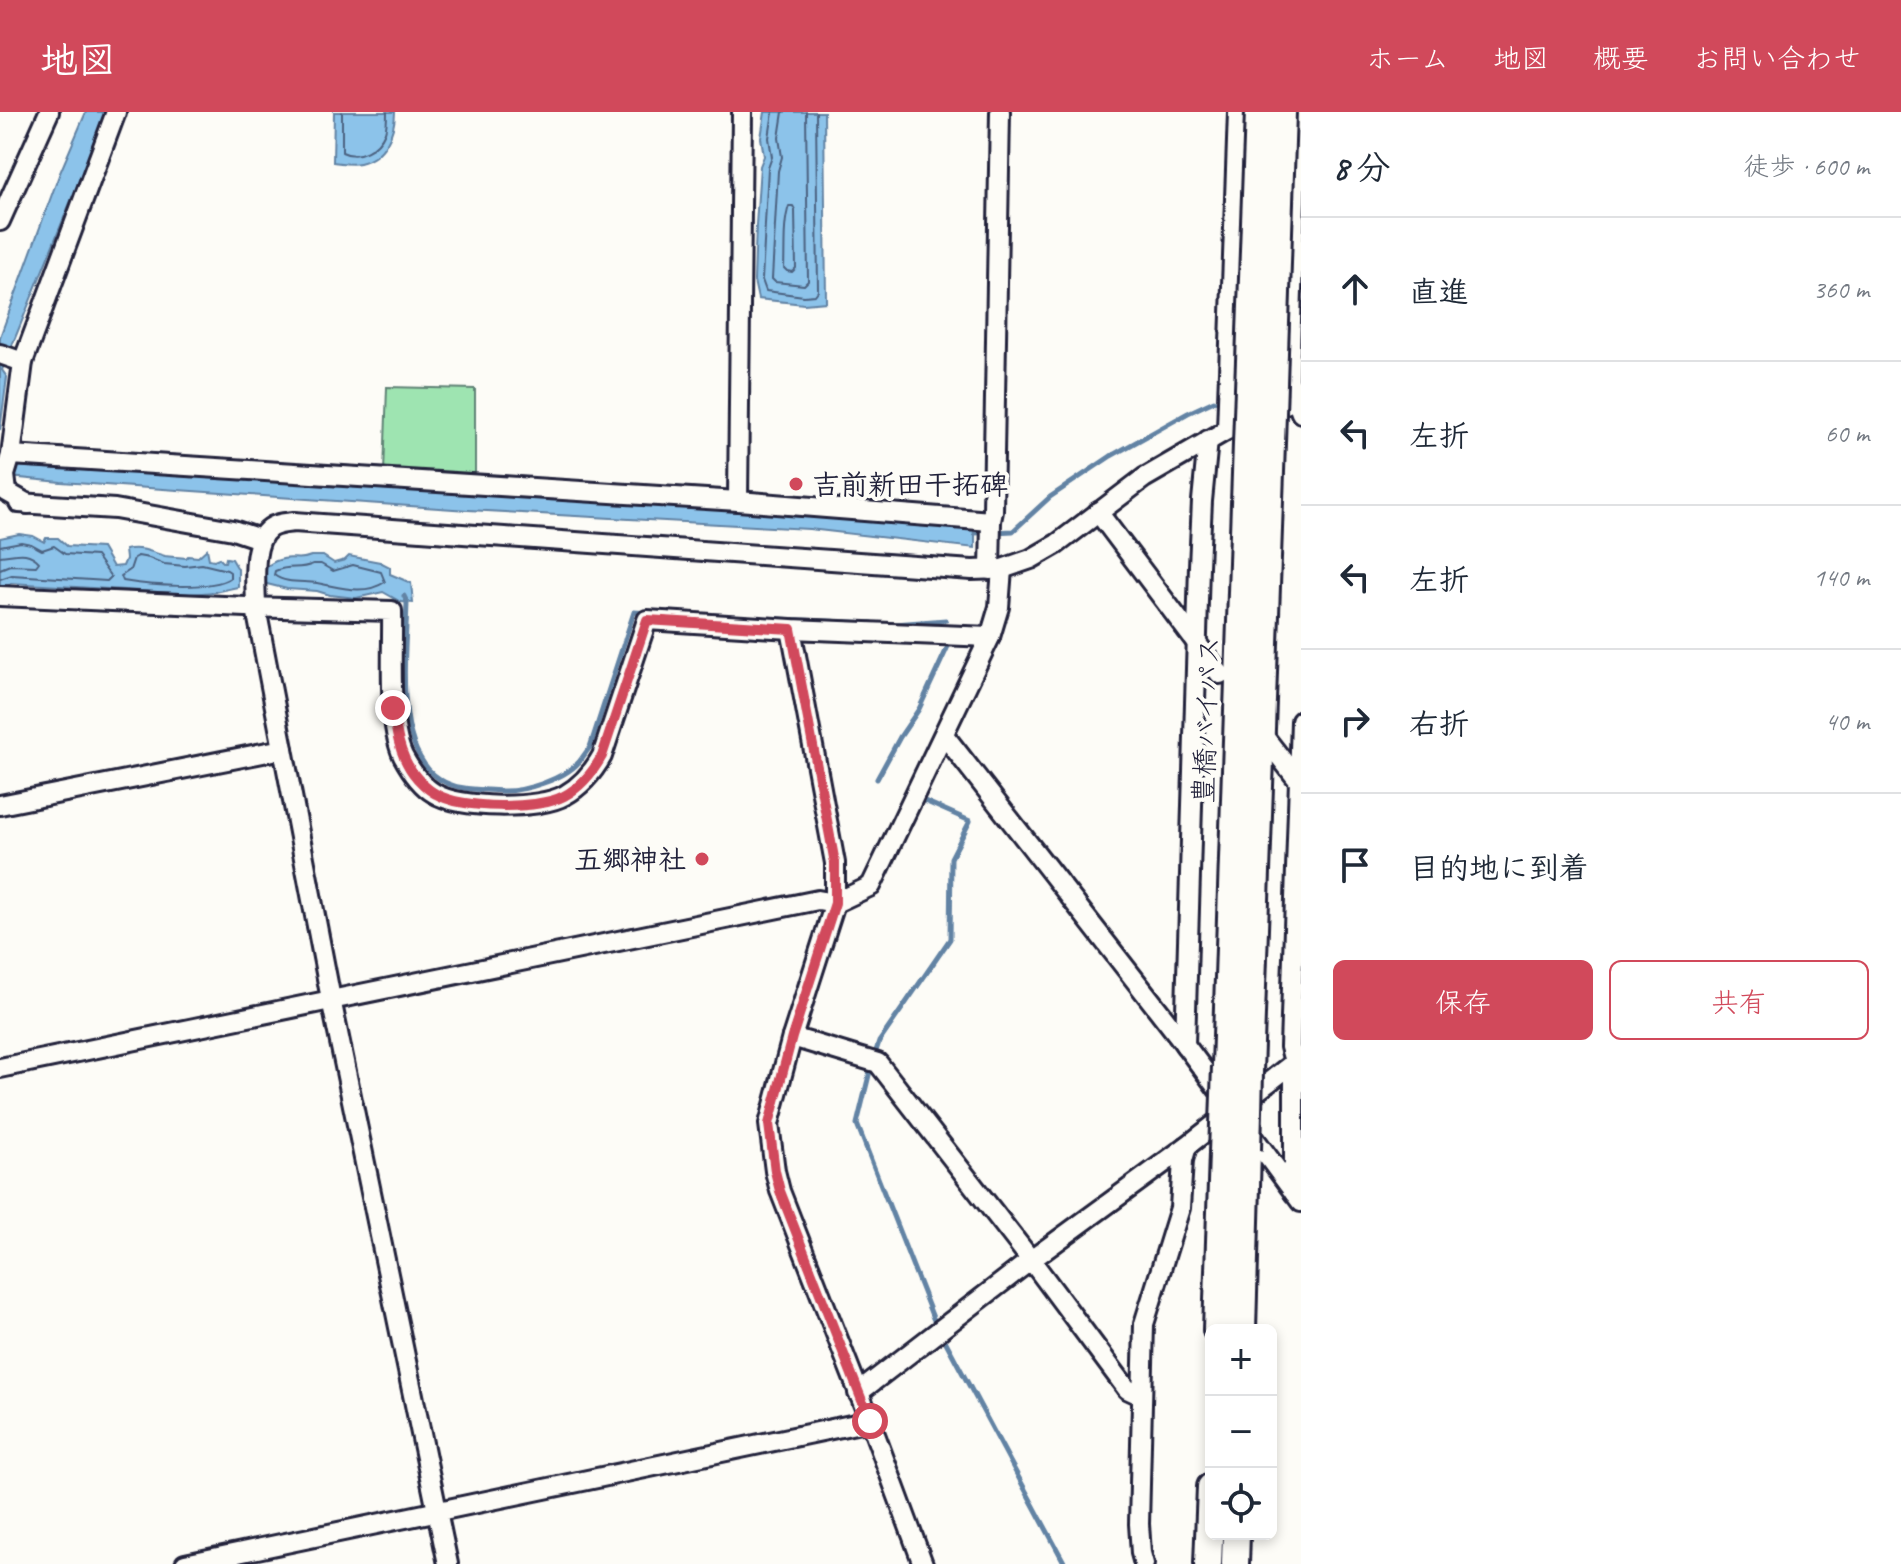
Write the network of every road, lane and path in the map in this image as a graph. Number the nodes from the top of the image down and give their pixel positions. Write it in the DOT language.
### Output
graph roads {
  1 [pos="49,112"];
  2 [pos="116,112"];
  3 [pos="742,112"];
  4 [pos="1000,112"];
  5 [pos="1238,112"];
  6 [pos="1259,112"];
  7 [pos="1282,112"];
  8 [pos="1298,112"];
  9 [pos="0,221"];
  10 [pos="0,354"];
  11 [pos="23,362"];
  12 [pos="1299,404"];
  13 [pos="1248,439"];
  14 [pos="1208,440"];
  15 [pos="11,455"];
  16 [pos="738,501"];
  17 [pos="0,502"];
  18 [pos="28,504"];
  19 [pos="1098,512"];
  20 [pos="991,530"];
  21 [pos="260,539"];
  22 [pos="996,570"];
  23 [pos="0,596"];
  24 [pos="256,608"];
  25 [pos="791,629"];
  26 [pos="990,637"];
  27 [pos="1197,644"];
  28 [pos="1220,674"];
  29 [pos="1301,721"];
  30 [pos="944,735"];
  31 [pos="1266,739"];
  32 [pos="283,749"];
  33 [pos="1300,783"];
  34 [pos="0,805"];
  35 [pos="835,903"];
  36 [pos="331,999"];
  37 [pos="792,1037"];
  38 [pos="1185,1045"];
  39 [pos="1298,1060"];
  40 [pos="0,1068"];
  41 [pos="1234,1110"];
  42 [pos="1187,1146"];
  43 [pos="1235,1152"];
  44 [pos="1298,1198"];
  45 [pos="1031,1260"];
  46 [pos="1218,1324"];
  47 [pos="1242,1324"];
  48 [pos="858,1393"];
  49 [pos="1142,1396"];
  50 [pos="870,1421"];
  51 [pos="437,1512"];
  52 [pos="1209,1540"];
  53 [pos="1236,1540"];
  54 [pos="185,1564"];
  55 [pos="448,1564"];
  56 [pos="923,1564"];
  57 [pos="1144,1564"];
  58 [pos="1208,1564"];
  59 [pos="1235,1564"];
  1 -- 9 [label="street"];
  2 -- 11 [label="street"];
  3 -- 16 [label="street"];
  4 -- 20 [label="street"];
  5 -- 13 [label="street"];
  6 -- 13 [label="highway, 豊橋バイパス, bridge"];
  7 -- 13 [label="highway, 豊橋バイパス, bridge"];
  8 -- 12 [label="street"];
  10 -- 11 [label="street"];
  11 -- 15 [label="street"];
  12 -- 13 [label="street"];
  13 -- 14 [label="street"];
  13 -- 43 [label="highway, 豊橋バイパス, bridge"];
  14 -- 19 [label="street"];
  14 -- 27 [label="street"];
  15 -- 16 [label="street"];
  15 -- 18 [label="street"];
  16 -- 20 [label="street"];
  17 -- 18 [label="street"];
  18 -- 21 [label="street"];
  19 -- 22 [label="street"];
  19 -- 27 [label="street"];
  20 -- 22 [label="street"];
  21 -- 22 [label="street"];
  21 -- 24 [label="street"];
  22 -- 26 [label="street"];
  23 -- 24 [label="street"];
  24 -- 25 [label="street"];
  24 -- 32 [label="street"];
  25 -- 26 [label="street"];
  25 -- 35 [label="street"];
  26 -- 30 [label="street"];
  27 -- 28 [label="street"];
  27 -- 38 [label="street"];
  29 -- 33 [label="street"];
  30 -- 35 [label="street"];
  30 -- 38 [label="street"];
  31 -- 33 [label="street"];
  32 -- 34 [label="street"];
  32 -- 36 [label="street"];
  33 -- 39 [label="street"];
  35 -- 36 [label="street"];
  35 -- 37 [label="street"];
  36 -- 40 [label="street"];
  36 -- 51 [label="street"];
  37 -- 45 [label="street"];
  37 -- 48 [label="street"];
  38 -- 41 [label="street"];
  39 -- 41 [label="street"];
  39 -- 44 [label="street"];
  41 -- 42 [label="street"];
  41 -- 44 [label="street"];
  42 -- 45 [label="street"];
  42 -- 49 [label="street"];
  43 -- 46 [label="highway, 豊橋バイパス"];
  43 -- 47 [label="highway, 豊橋バイパス"];
  45 -- 48 [label="street"];
  45 -- 49 [label="street"];
  48 -- 50 [label="street"];
  49 -- 57 [label="street"];
  50 -- 51 [label="street"];
  50 -- 56 [label="street"];
  51 -- 54 [label="street"];
  51 -- 55 [label="street"];
  52 -- 58 [label="highway"];
  53 -- 59 [label="highway"];
}
